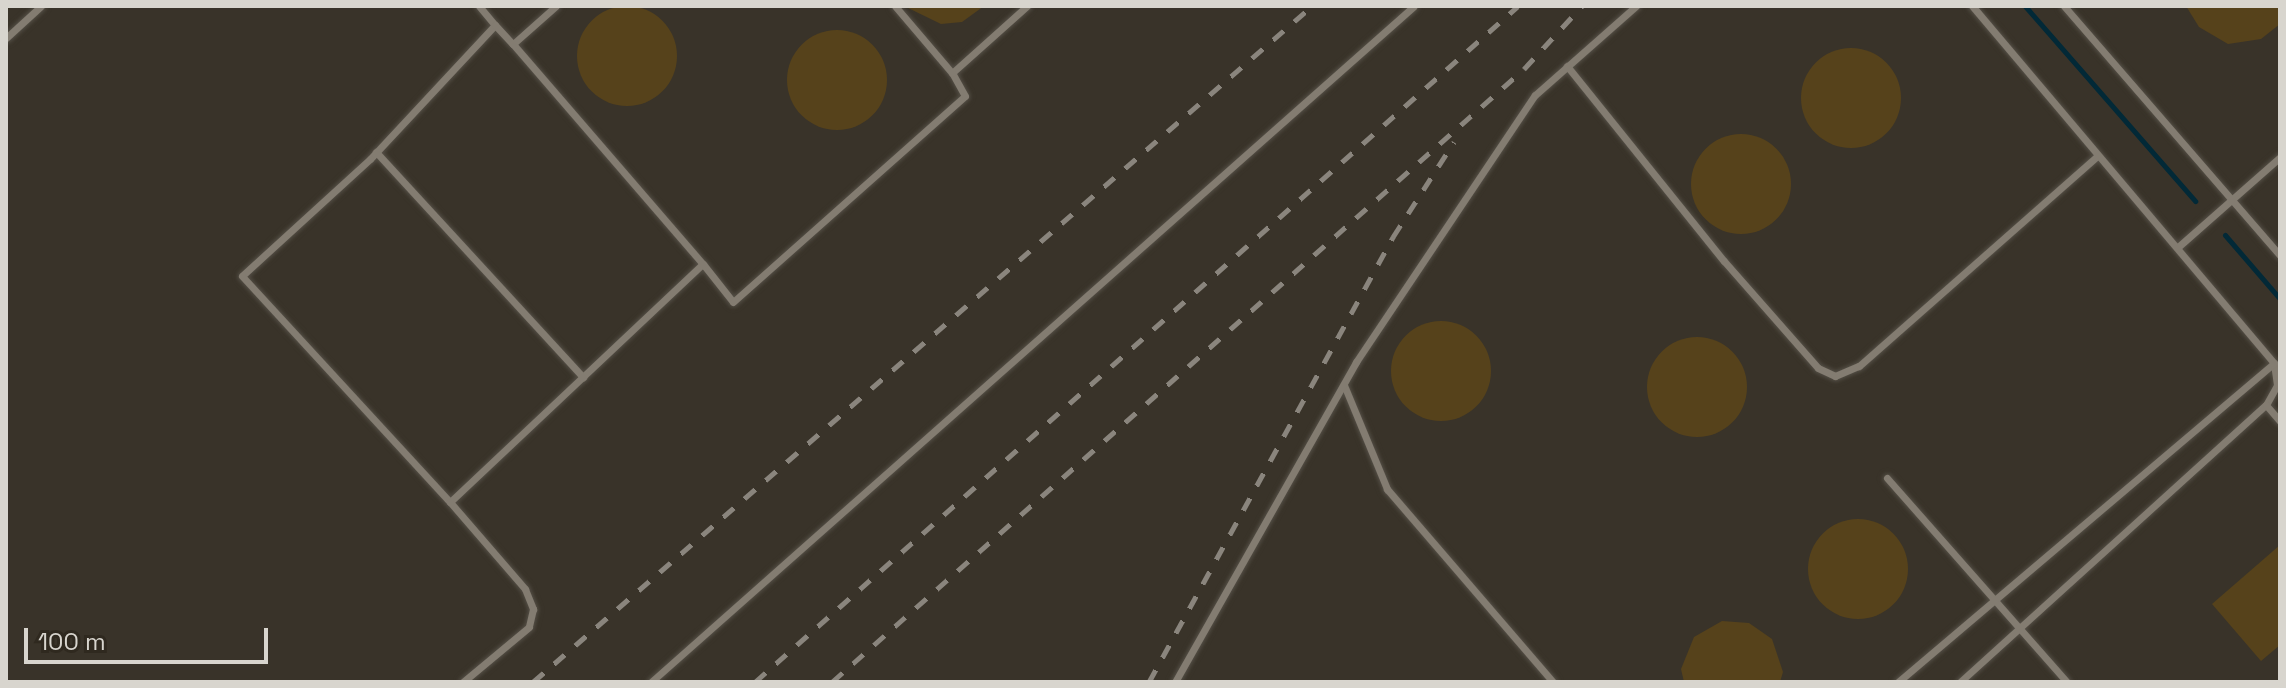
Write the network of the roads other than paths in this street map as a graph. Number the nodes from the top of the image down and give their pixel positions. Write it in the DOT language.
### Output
graph roads {
  1 [pos="41,6"];
  2 [pos="479,6"];
  3 [pos="556,6"];
  4 [pos="895,6"];
  5 [pos="1027,6"];
  6 [pos="1414,6"];
  7 [pos="1636,6"];
  8 [pos="1972,6"];
  9 [pos="2064,6"];
  10 [pos="495,25"];
  11 [pos="6,38"];
  12 [pos="513,44"];
  13 [pos="1567,66"];
  14 [pos="952,73"];
  15 [pos="376,152"];
  16 [pos="2097,156"];
  17 [pos="2280,157"];
  18 [pos="2232,199"];
  19 [pos="2178,247"];
  20 [pos="2280,255"];
  21 [pos="703,264"];
  22 [pos="2274,363"];
  23 [pos="583,377"];
  24 [pos="1344,385"];
  25 [pos="2266,405"];
  26 [pos="2280,421"];
  27 [pos="1887,478"];
  28 [pos="450,502"];
  29 [pos="1994,599"];
  30 [pos="2020,628"];
  31 [pos="463,682"];
  32 [pos="651,682"];
  33 [pos="1175,682"];
  34 [pos="1553,682"];
  35 [pos="1898,682"];
  36 [pos="1960,682"];
  37 [pos="2067,682"];
  1 -- 11 [label="lane"];
  2 -- 10 [label="lane"];
  3 -- 12 [label="lane"];
  4 -- 14 [label="lane"];
  5 -- 14 [label="lane"];
  6 -- 32 [label="lane"];
  7 -- 13 [label="lane"];
  8 -- 16 [label="lane"];
  9 -- 18 [label="lane"];
  10 -- 12 [label="lane"];
  10 -- 15 [label="lane"];
  12 -- 21 [label="lane"];
  13 -- 16 [label="lane"];
  13 -- 24 [label="lane"];
  14 -- 21 [label="lane"];
  15 -- 23 [label="lane"];
  15 -- 28 [label="lane"];
  16 -- 19 [label="lane"];
  17 -- 18 [label="lane"];
  18 -- 19 [label="lane"];
  18 -- 20 [label="lane"];
  19 -- 22 [label="lane"];
  21 -- 23 [label="lane"];
  22 -- 25 [label="lane"];
  22 -- 29 [label="lane"];
  23 -- 28 [label="lane"];
  24 -- 33 [label="lane"];
  24 -- 34 [label="lane"];
  25 -- 26 [label="lane"];
  25 -- 30 [label="lane"];
  27 -- 29 [label="lane"];
  28 -- 31 [label="lane"];
  29 -- 30 [label="lane"];
  29 -- 35 [label="lane"];
  30 -- 36 [label="lane"];
  30 -- 37 [label="lane"];
}
